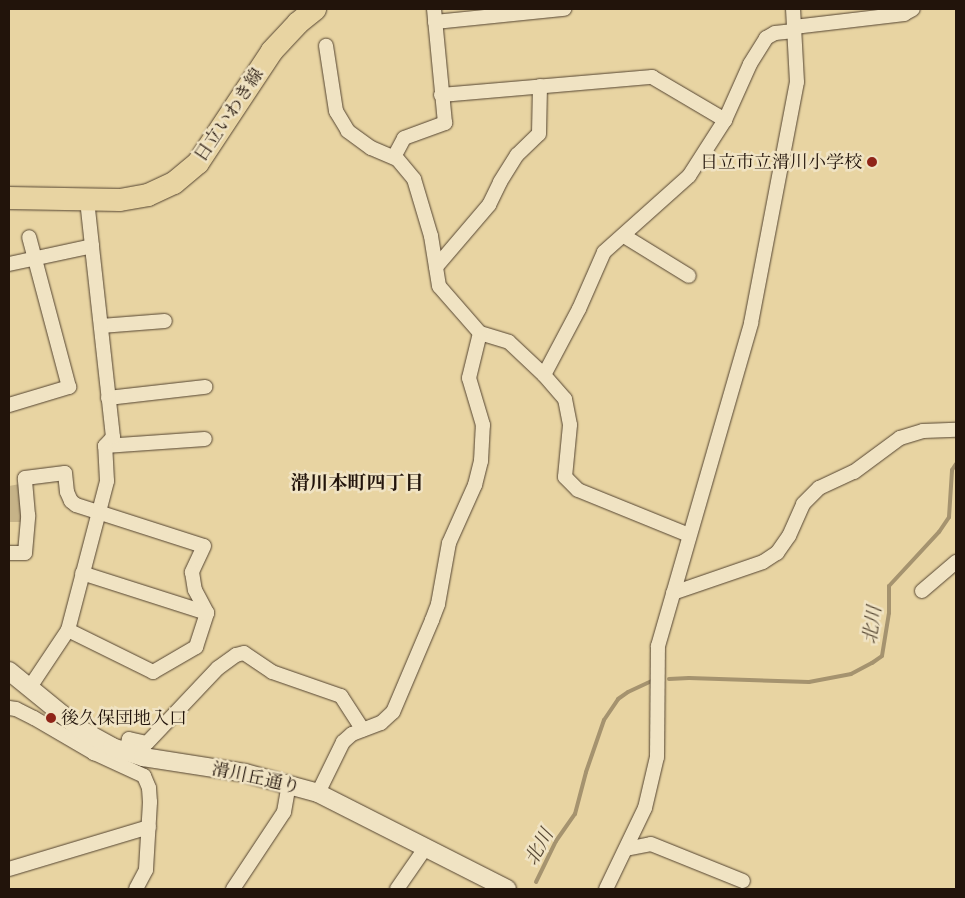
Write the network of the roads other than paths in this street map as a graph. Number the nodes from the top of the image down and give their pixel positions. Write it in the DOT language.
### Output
graph roads {
  1 [pos="315,9"];
  2 [pos="564,9"];
  3 [pos="793,9"];
  4 [pos="913,9"];
  5 [pos="868,13"];
  6 [pos="435,16"];
  7 [pos="794,29"];
  8 [pos="326,46"];
  9 [pos="540,86"];
  10 [pos="441,95"];
  11 [pos="726,120"];
  12 [pos="394,157"];
  13 [pos="9,198"];
  14 [pos="87,200"];
  15 [pos="624,236"];
  16 [pos="30,237"];
  17 [pos="92,246"];
  18 [pos="36,258"];
  19 [pos="9,264"];
  20 [pos="436,268"];
  21 [pos="689,276"];
  22 [pos="165,321"];
  23 [pos="101,326"];
  24 [pos="480,333"];
  25 [pos="544,376"];
  26 [pos="205,387"];
  27 [pos="108,398"];
  28 [pos="9,404"];
  29 [pos="956,430"];
  30 [pos="205,439"];
  31 [pos="105,446"];
  32 [pos="98,513"];
  33 [pos="689,535"];
  34 [pos="9,553"];
  35 [pos="956,562"];
  36 [pos="82,573"];
  37 [pos="922,591"];
  38 [pos="673,593"];
  39 [pos="207,613"];
  40 [pos="68,630"];
  41 [pos="9,671"];
  42 [pos="30,687"];
  43 [pos="9,708"];
  44 [pos="363,730"];
  45 [pos="96,747"];
  46 [pos="126,752"];
  47 [pos="288,783"];
  48 [pos="318,792"];
  49 [pos="149,828"];
  50 [pos="426,847"];
  51 [pos="626,848"];
  52 [pos="9,869"];
  53 [pos="743,882"];
  54 [pos="136,889"];
  55 [pos="233,889"];
  56 [pos="397,889"];
  57 [pos="507,889"];
  58 [pos="606,889"];
  1 -- 14 [label="main road, 日立いわき線"];
  2 -- 6 [label="street"];
  3 -- 7 [label="street"];
  4 -- 5 [label="street"];
  5 -- 7 [label="street"];
  6 -- 10 [label="street"];
  7 -- 11 [label="street"];
  7 -- 33 [label="street"];
  8 -- 12 [label="street"];
  9 -- 10 [label="street"];
  9 -- 11 [label="street"];
  9 -- 20 [label="street"];
  10 -- 12 [label="street"];
  11 -- 15 [label="street"];
  12 -- 20 [label="street"];
  13 -- 14 [label="main road, 日立いわき線"];
  14 -- 17 [label="street"];
  15 -- 21 [label="street"];
  15 -- 25 [label="street"];
  16 -- 18 [label="street"];
  17 -- 18 [label="street"];
  17 -- 23 [label="street"];
  18 -- 19 [label="street"];
  18 -- 28 [label="street"];
  20 -- 24 [label="street"];
  22 -- 23 [label="street"];
  23 -- 27 [label="street"];
  24 -- 25 [label="street"];
  24 -- 44 [label="street"];
  25 -- 33 [label="street"];
  26 -- 27 [label="street"];
  27 -- 31 [label="street"];
  29 -- 38 [label="street"];
  30 -- 31 [label="street"];
  31 -- 32 [label="street"];
  32 -- 34 [label="street"];
  32 -- 36 [label="street"];
  32 -- 39 [label="street"];
  33 -- 38 [label="street"];
  35 -- 37 [label="street"];
  36 -- 39 [label="street"];
  36 -- 40 [label="street"];
  38 -- 51 [label="street"];
  39 -- 40 [label="street"];
  40 -- 42 [label="street"];
  41 -- 42 [label="street, 滑川丘通り"];
  42 -- 45 [label="street, 滑川丘通り"];
  43 -- 45 [label="street"];
  44 -- 46 [label="street"];
  44 -- 48 [label="street"];
  45 -- 46 [label="street, 滑川丘通り"];
  45 -- 49 [label="street"];
  46 -- 47 [label="street, 滑川丘通り"];
  47 -- 48 [label="street, 滑川丘通り"];
  47 -- 55 [label="street"];
  48 -- 50 [label="street, 滑川丘通り"];
  49 -- 52 [label="street"];
  49 -- 54 [label="street"];
  50 -- 56 [label="street"];
  50 -- 57 [label="street, 滑川丘通り"];
  51 -- 53 [label="street"];
  51 -- 58 [label="street"];
}
